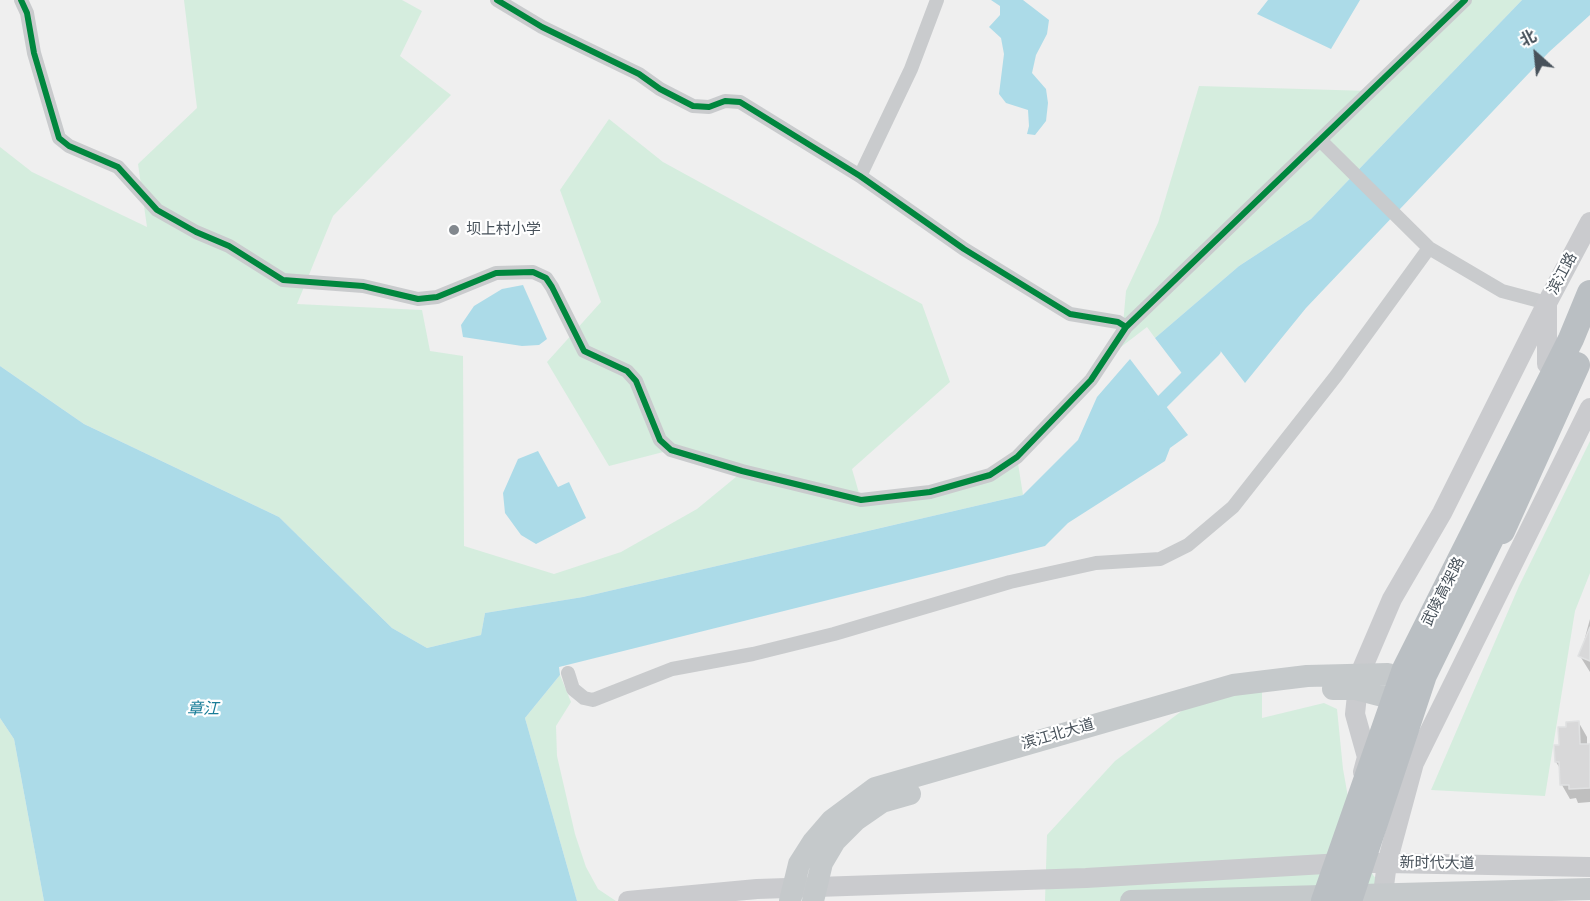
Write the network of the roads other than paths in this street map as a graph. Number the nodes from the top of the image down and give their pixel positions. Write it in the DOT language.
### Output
graph roads {
  1 [pos="21,0"];
  2 [pos="497,0"];
  3 [pos="937,0"];
  4 [pos="1465,0"];
  5 [pos="1321,141"];
  6 [pos="860,176"];
  7 [pos="1590,222"];
  8 [pos="1429,248"];
  9 [pos="1590,277"];
  10 [pos="1590,293"];
  11 [pos="1547,303"];
  12 [pos="1126,327"];
  13 [pos="1590,337"];
  14 [pos="1547,364"];
  15 [pos="1590,408"];
  16 [pos="567,673"];
  17 [pos="1357,683"];
  18 [pos="1385,685"];
  19 [pos="1367,757"];
  20 [pos="1414,763"];
  21 [pos="1342,863"];
  22 [pos="1388,863"];
  23 [pos="1590,867"];
  24 [pos="1590,889"];
  25 [pos="628,901"];
  26 [pos="790,901"];
  27 [pos="813,901"];
  28 [pos="1131,901"];
  29 [pos="1324,901"];
  30 [pos="1333,901"];
  31 [pos="1349,901"];
  32 [pos="1382,901"];
  1 -- 12 [label="street"];
  2 -- 6 [label="street"];
  3 -- 6 [label="street"];
  4 -- 5 [label="street"];
  5 -- 8 [label="street"];
  5 -- 12 [label="street"];
  6 -- 12 [label="street"];
  7 -- 11 [label="street, 滨江路"];
  8 -- 11 [label="street"];
  8 -- 16 [label="street"];
  9 -- 14 [label="highway"];
  10 -- 29 [label="highway, 武陵高架路"];
  11 -- 14 [label="street, 滨江路"];
  11 -- 17 [label="street"];
  13 -- 20 [label="highway"];
  13 -- 31 [label="highway, 武陵高架路"];
  14 -- 18 [label="highway"];
  15 -- 20 [label="street, 新时代大道"];
  17 -- 18 [label="main road, 滨江北大道"];
  17 -- 19 [label="street"];
  17 -- 26 [label="main road, 滨江北大道"];
  17 -- 27 [label="main road, 滨江北大道"];
  18 -- 19 [label="highway"];
  19 -- 21 [label="street"];
  20 -- 22 [label="street, 新时代大道"];
  21 -- 22 [label="street"];
  21 -- 25 [label="street"];
  21 -- 30 [label="street"];
  22 -- 23 [label="street, 新时代大道"];
  22 -- 32 [label="street"];
  24 -- 28 [label="main road"];
}
